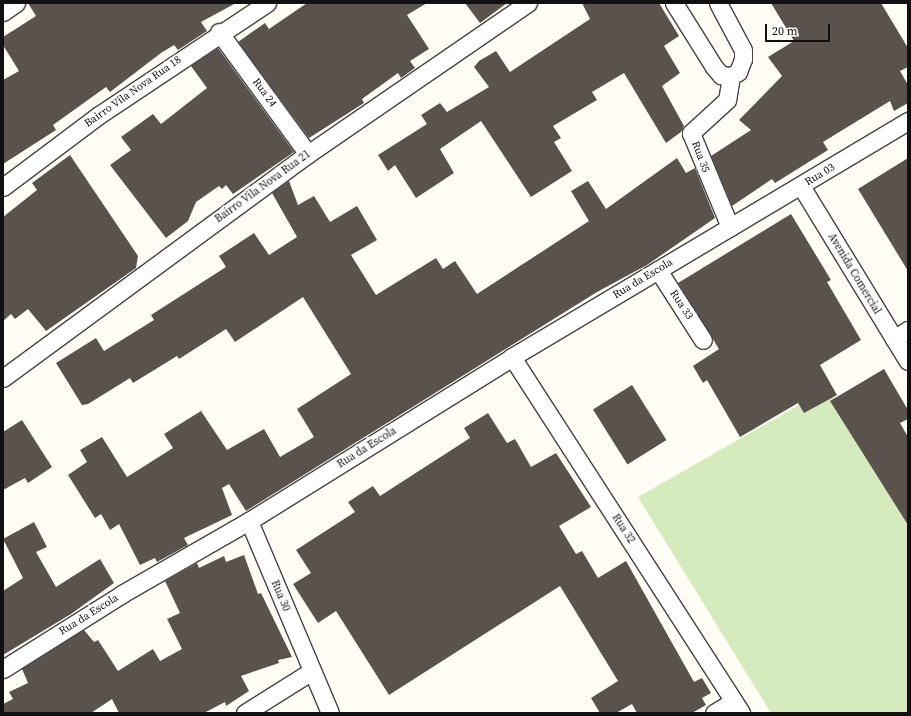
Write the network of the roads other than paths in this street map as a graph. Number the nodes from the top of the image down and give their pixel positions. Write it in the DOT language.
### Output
graph roads {
  1 [pos="16,3"];
  2 [pos="268,3"];
  3 [pos="528,3"];
  4 [pos="674,3"];
  5 [pos="718,3"];
  6 [pos="3,12"];
  7 [pos="220,32"];
  8 [pos="731,76"];
  9 [pos="908,121"];
  10 [pos="308,154"];
  11 [pos="801,186"];
  12 [pos="3,187"];
  13 [pos="730,227"];
  14 [pos="658,270"];
  15 [pos="901,334"];
  16 [pos="703,340"];
  17 [pos="512,357"];
  18 [pos="908,361"];
  19 [pos="3,378"];
  20 [pos="249,521"];
  21 [pos="3,669"];
  22 [pos="312,671"];
  23 [pos="738,707"];
  24 [pos="245,713"];
  25 [pos="330,713"];
  26 [pos="714,713"];
  1 -- 6 [label="street"];
  2 -- 7 [label="street, Bairro Vila Nova Rua 18"];
  3 -- 10 [label="street, Bairro Vila Nova Rua 21"];
  4 -- 8 [label="street"];
  5 -- 8 [label="street, Rua 35"];
  7 -- 10 [label="street, Rua 24"];
  7 -- 12 [label="street, Bairro Vila Nova Rua 18"];
  8 -- 13 [label="street, Rua 35"];
  9 -- 11 [label="street, Rua 03"];
  10 -- 19 [label="street, Bairro Vila Nova Rua 21"];
  11 -- 13 [label="street, Rua 03"];
  11 -- 15 [label="street, Avenida Comercial"];
  13 -- 14 [label="street, Rua da Escola"];
  14 -- 16 [label="street, Rua 33"];
  14 -- 17 [label="street, Rua da Escola"];
  15 -- 18 [label="street, Avenida Comercial"];
  17 -- 20 [label="street, Rua da Escola"];
  17 -- 23 [label="street, Rua 32"];
  20 -- 21 [label="street, Rua da Escola"];
  20 -- 22 [label="street, Rua 30"];
  22 -- 24 [label="street"];
  22 -- 25 [label="street, Rua 30"];
  23 -- 26 [label="street"];
}
